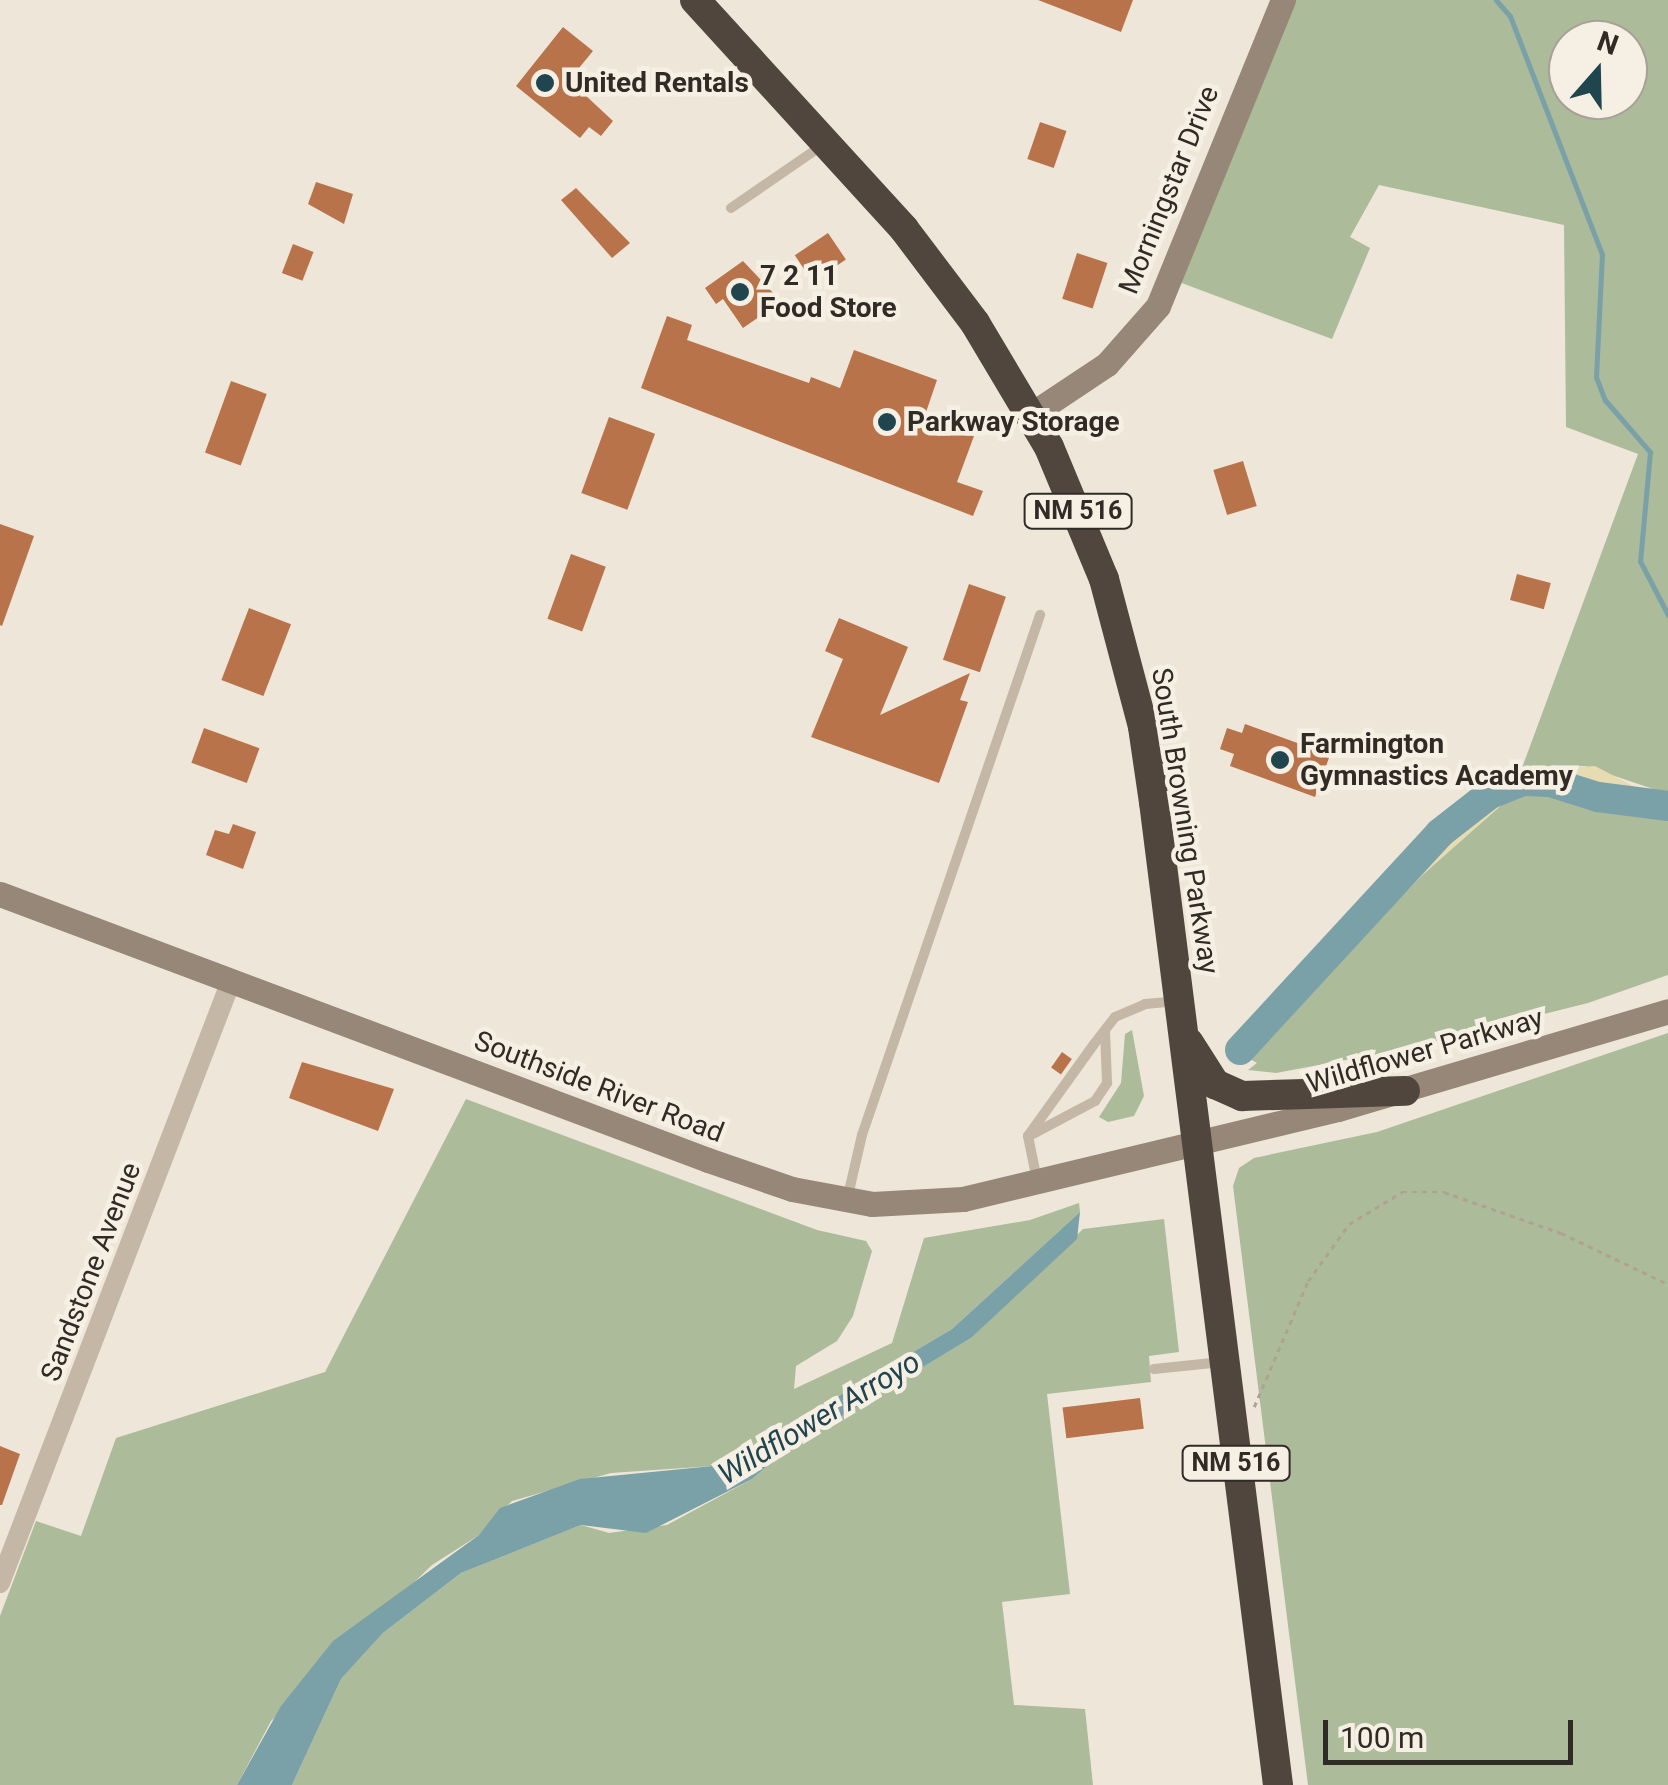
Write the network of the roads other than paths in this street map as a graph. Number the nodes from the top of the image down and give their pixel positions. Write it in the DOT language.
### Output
graph roads {
  1 [pos="694,0"];
  2 [pos="1283,0"];
  3 [pos="824,144"];
  4 [pos="730,208"];
  5 [pos="1032,414"];
  6 [pos="1040,614"];
  7 [pos="0,894"];
  8 [pos="231,980"];
  9 [pos="1668,1011"];
  10 [pos="1181,1014"];
  11 [pos="1105,1030"];
  12 [pos="1405,1090"];
  13 [pos="1028,1136"];
  14 [pos="1195,1140"];
  15 [pos="1037,1181"];
  16 [pos="847,1201"];
  17 [pos="1224,1362"];
  18 [pos="1154,1369"];
  19 [pos="0,1583"];
  20 [pos="1278,1785"];
  1 -- 3 [label="highway, South Browning Parkway / NM 516"];
  2 -- 5 [label="main road, Morningstar Drive"];
  3 -- 4 [label="lane"];
  3 -- 5 [label="highway, South Browning Parkway / NM 516"];
  5 -- 10 [label="highway, South Browning Parkway / NM 516"];
  6 -- 16 [label="lane"];
  7 -- 8 [label="main road, Southside River Road"];
  8 -- 16 [label="main road, Southside River Road"];
  8 -- 19 [label="street, Sandstone Avenue"];
  9 -- 12 [label="main road, Wildflower Parkway"];
  10 -- 11 [label="lane"];
  10 -- 12 [label="highway"];
  10 -- 14 [label="highway, South Browning Parkway / NM 516"];
  11 -- 13 [label="lane"];
  11 -- 13 [label="lane"];
  12 -- 14 [label="main road, Wildflower Parkway"];
  13 -- 15 [label="lane"];
  14 -- 15 [label="main road, Southside River Road"];
  14 -- 17 [label="highway, South Browning Parkway / NM 516"];
  15 -- 16 [label="main road, Southside River Road"];
  17 -- 18 [label="lane"];
  17 -- 20 [label="highway, South Browning Parkway / NM 516"];
}
